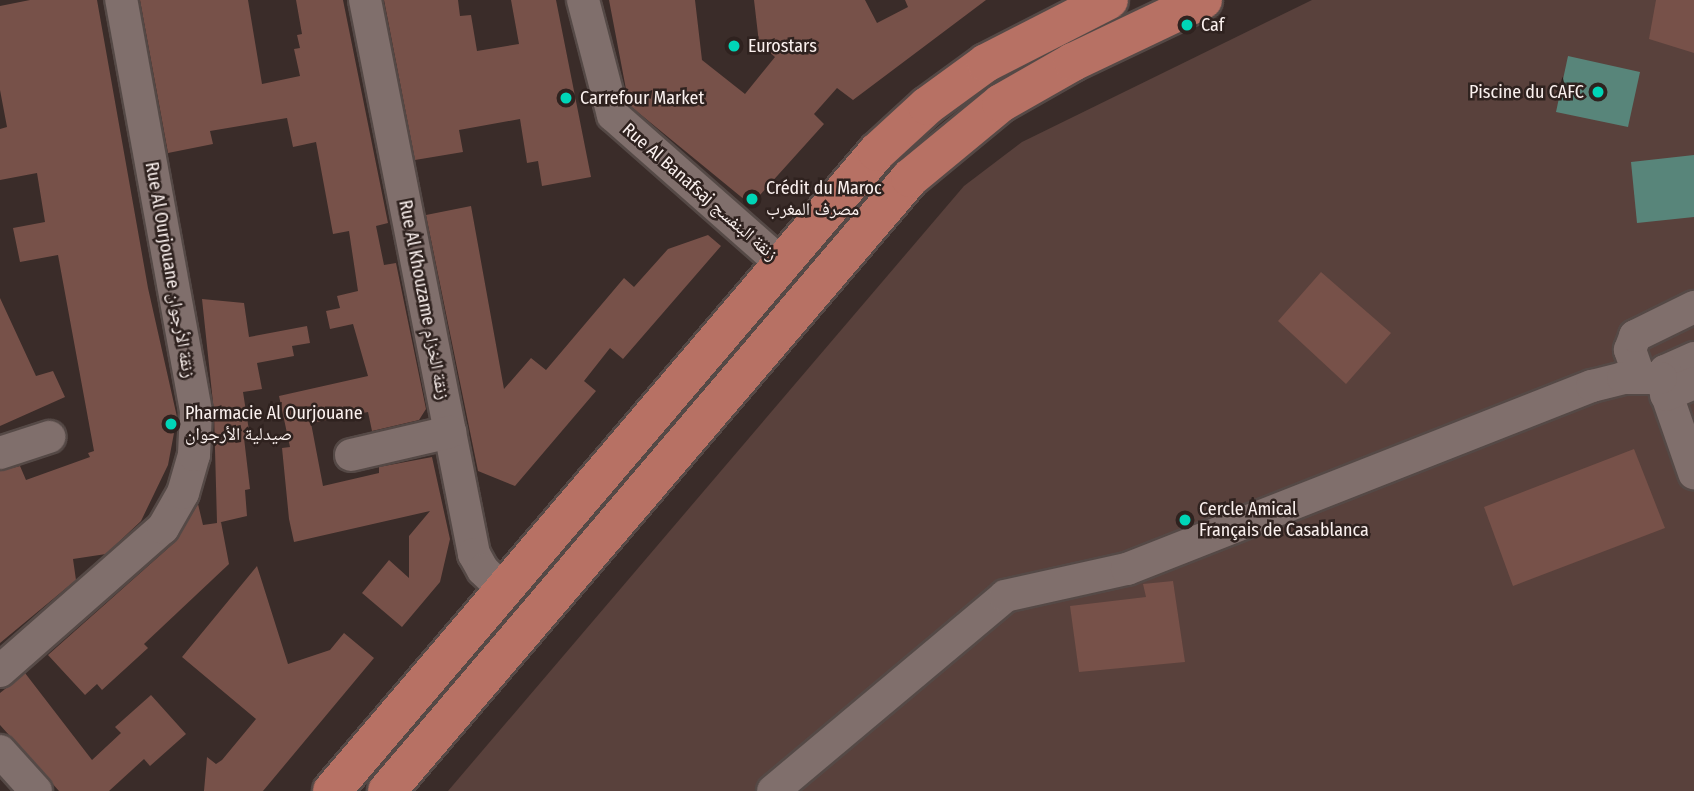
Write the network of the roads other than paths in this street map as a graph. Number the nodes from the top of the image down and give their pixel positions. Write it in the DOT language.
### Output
graph roads {
  1 [pos="121,0"];
  2 [pos="365,0"];
  3 [pos="583,0"];
  4 [pos="1109,0"];
  5 [pos="1203,0"];
  6 [pos="782,264"];
  7 [pos="1694,307"];
  8 [pos="1694,358"];
  9 [pos="1665,383"];
  10 [pos="1687,431"];
  11 [pos="450,432"];
  12 [pos="49,437"];
  13 [pos="0,453"];
  14 [pos="351,455"];
  15 [pos="1694,473"];
  16 [pos="504,590"];
  17 [pos="0,671"];
  18 [pos="0,751"];
  19 [pos="36,791"];
  20 [pos="332,791"];
  21 [pos="387,791"];
  22 [pos="773,791"];
  1 -- 17 [label="street, Rue Al Ourjouane زنقة الأرجوان"];
  2 -- 11 [label="street, Rue Al Khouzame زنقة الخزام"];
  3 -- 6 [label="street, Rue Al Banafsaj زنقة البنفسج"];
  4 -- 6 [label="main road"];
  5 -- 21 [label="main road"];
  6 -- 16 [label="main road"];
  7 -- 9 [label="street"];
  8 -- 9 [label="street"];
  9 -- 10 [label="street"];
  9 -- 22 [label="street"];
  10 -- 15 [label="street"];
  11 -- 14 [label="street"];
  11 -- 16 [label="street, Rue Al Khouzame زنقة الخزام"];
  12 -- 13 [label="street"];
  16 -- 20 [label="main road"];
  18 -- 19 [label="street"];
}
